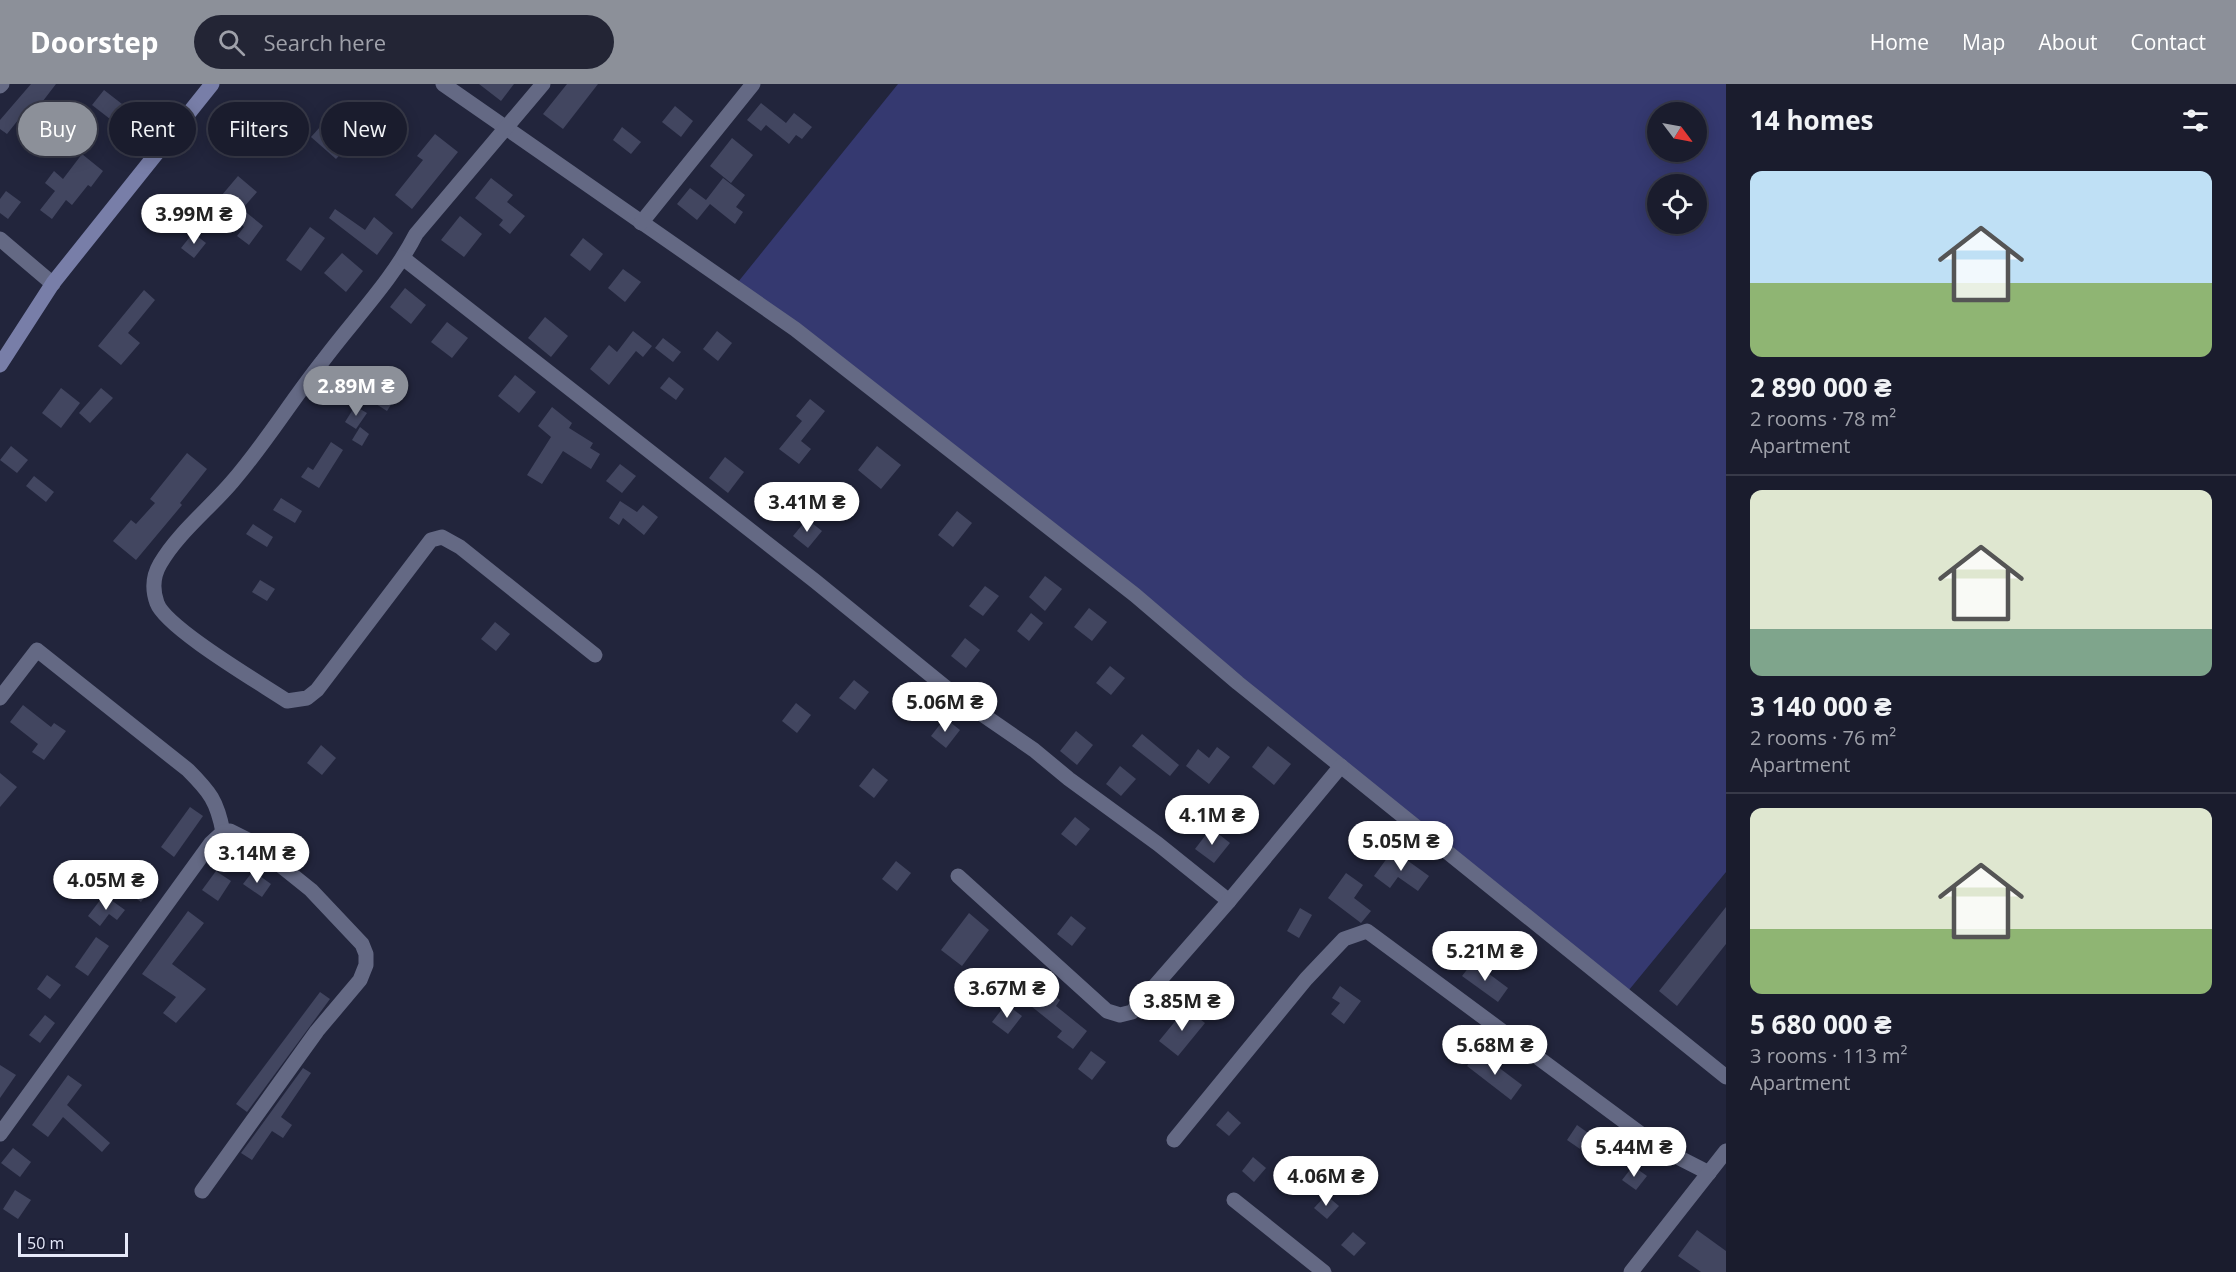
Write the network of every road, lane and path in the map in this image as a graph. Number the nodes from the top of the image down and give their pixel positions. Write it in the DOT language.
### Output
graph roads {
  1 [pos="212,84"];
  2 [pos="443,84"];
  3 [pos="543,84"];
  4 [pos="753,84"];
  5 [pos="506,128"];
  6 [pos="641,223"];
  7 [pos="0,239"];
  8 [pos="403,258"];
  9 [pos="52,284"];
  10 [pos="0,365"];
  11 [pos="596,655"];
  12 [pos="0,698"];
  13 [pos="1341,766"];
  14 [pos="223,832"];
  15 [pos="958,876"];
  16 [pos="1229,901"];
  17 [pos="1726,1077"];
  18 [pos="0,1134"];
  19 [pos="1174,1140"];
  20 [pos="1726,1151"];
  21 [pos="1709,1173"];
  22 [pos="202,1191"];
  23 [pos="1234,1200"];
  24 [pos="1324,1272"];
  25 [pos="1631,1272"];
  1 -- 9 [label="street"];
  2 -- 5 [label="street"];
  3 -- 5 [label="street"];
  4 -- 6 [label="street"];
  5 -- 6 [label="street"];
  5 -- 8 [label="street"];
  6 -- 13 [label="street"];
  7 -- 9 [label="street"];
  8 -- 11 [label="street"];
  8 -- 16 [label="street"];
  9 -- 10 [label="street"];
  12 -- 14 [label="street"];
  13 -- 16 [label="street"];
  13 -- 17 [label="street"];
  14 -- 18 [label="street"];
  14 -- 22 [label="street"];
  15 -- 16 [label="street"];
  19 -- 21 [label="street"];
  20 -- 21 [label="street"];
  21 -- 25 [label="street"];
  23 -- 24 [label="street"];
}
